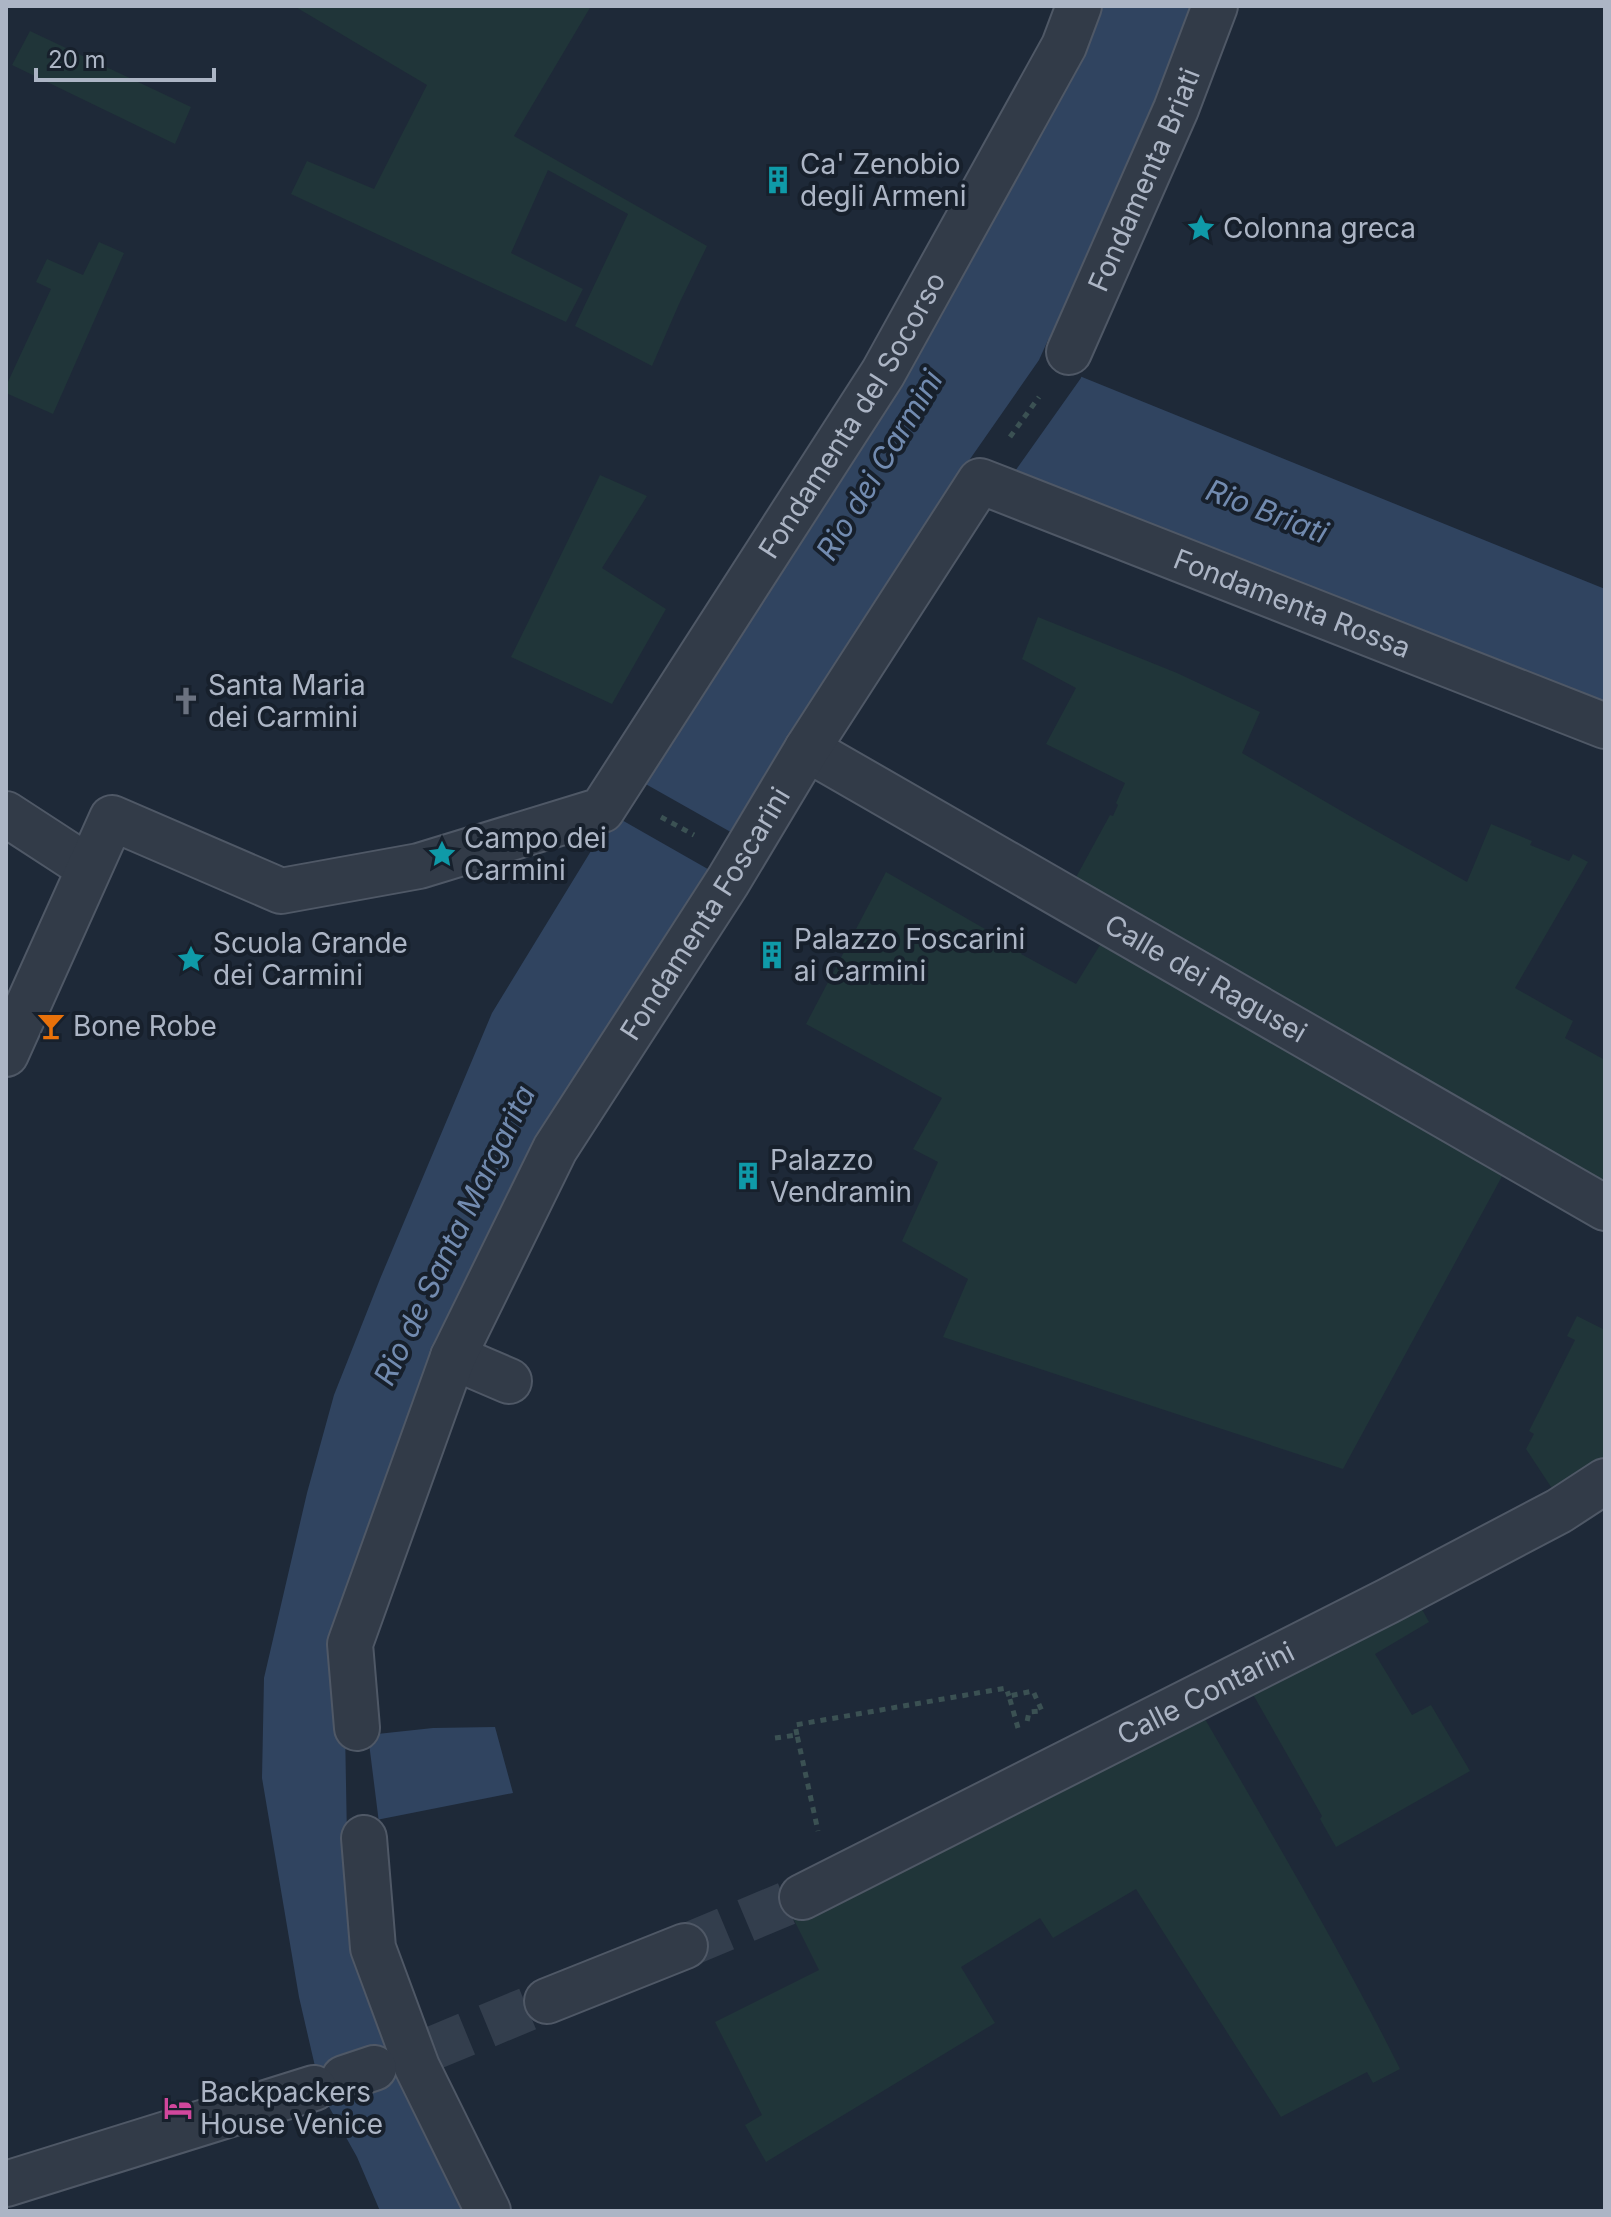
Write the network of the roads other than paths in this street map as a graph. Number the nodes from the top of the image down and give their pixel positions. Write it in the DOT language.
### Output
graph roads {
  1 [pos="1079,6"];
  2 [pos="1215,6"];
  3 [pos="1058,369"];
  4 [pos="991,465"];
  5 [pos="1605,726"];
  6 [pos="807,749"];
  7 [pos="6,814"];
  8 [pos="89,868"];
  9 [pos="10,1034"];
  10 [pos="1605,1208"];
  11 [pos="453,1357"];
  12 [pos="509,1381"];
  13 [pos="1605,1481"];
  14 [pos="357,1728"];
  15 [pos="364,1838"];
  16 [pos="815,1890"];
  17 [pos="685,1946"];
  18 [pos="547,2001"];
  19 [pos="374,2068"];
  20 [pos="6,2184"];
  21 [pos="488,2211"];
  1 -- 8 [label="street, Fondamenta del Socorso"];
  2 -- 3 [label="street, Fondamenta Briati"];
  4 -- 5 [label="street, Fondamenta Rossa"];
  4 -- 6 [label="street, Fondamenta Foscarini"];
  6 -- 10 [label="street, Calle dei Ragusei"];
  6 -- 11 [label="street, Fondamenta Foscarini"];
  7 -- 8 [label="street"];
  8 -- 9 [label="street"];
  11 -- 12 [label="street"];
  11 -- 14 [label="street, Fondamenta Foscarini"];
  13 -- 16 [label="street, Calle Contarini"];
  15 -- 19 [label="street"];
  17 -- 18 [label="street"];
  19 -- 20 [label="street"];
  19 -- 21 [label="street"];
}
